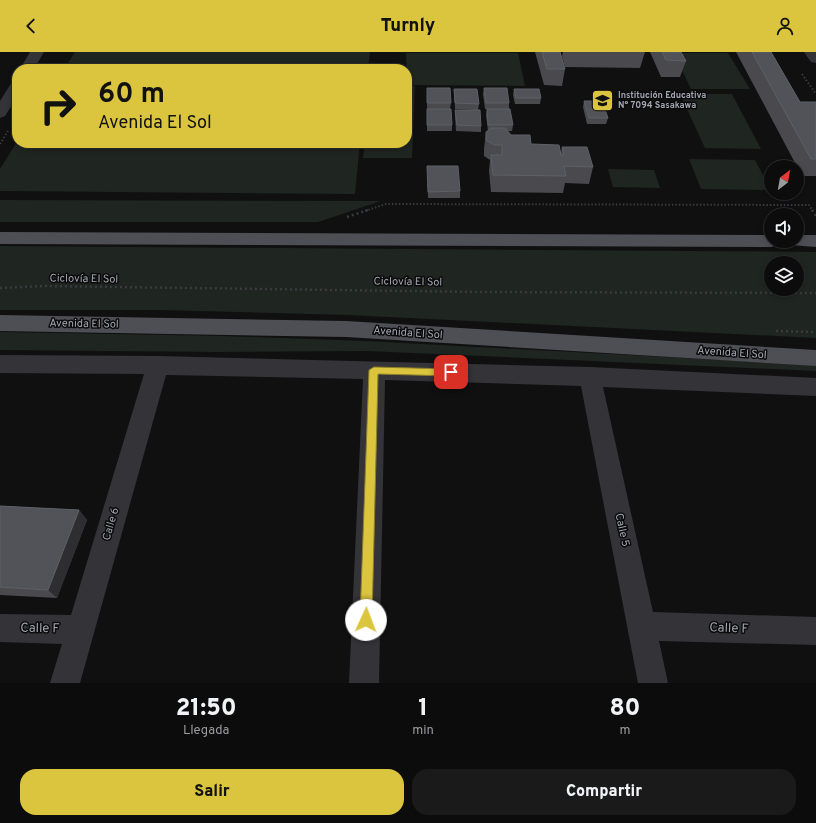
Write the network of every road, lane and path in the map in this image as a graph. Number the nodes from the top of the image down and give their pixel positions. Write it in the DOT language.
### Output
graph roads {
  1 [pos="37,52"];
  2 [pos="811,52"];
  3 [pos="816,59"];
  4 [pos="30,64"];
  5 [pos="12,93"];
  6 [pos="0,113"];
  7 [pos="816,216"];
  8 [pos="342,218"];
  9 [pos="0,238"];
  10 [pos="764,241"];
  11 [pos="804,241"];
  12 [pos="816,241"];
  13 [pos="0,288"];
  14 [pos="816,293"];
  15 [pos="0,323"];
  16 [pos="816,358"];
  17 [pos="0,364"];
  18 [pos="158,365"];
  19 [pos="374,370"];
  20 [pos="590,376"];
  21 [pos="816,387"];
  22 [pos="643,626"];
  23 [pos="0,628"];
  24 [pos="80,630"];
  25 [pos="816,631"];
  26 [pos="65,683"];
  27 [pos="364,683"];
  28 [pos="653,683"];
  1 -- 4 [label="street"];
  2 -- 3 [label="street"];
  5 -- 6 [label="street"];
  7 -- 8 [label="path"];
  9 -- 10 [label="main road"];
  11 -- 12 [label="main road"];
  13 -- 14 [label="path, Ciclovía El Sol"];
  15 -- 16 [label="main road, Avenida El Sol"];
  17 -- 18 [label="street"];
  18 -- 19 [label="street"];
  18 -- 24 [label="street, Calle 6"];
  19 -- 20 [label="street"];
  19 -- 27 [label="street"];
  20 -- 21 [label="street"];
  20 -- 22 [label="street, Calle 5"];
  22 -- 25 [label="street, Calle F"];
  22 -- 28 [label="street, Calle 5"];
  23 -- 24 [label="street, Calle F"];
  24 -- 26 [label="street, Calle 6"];
}
